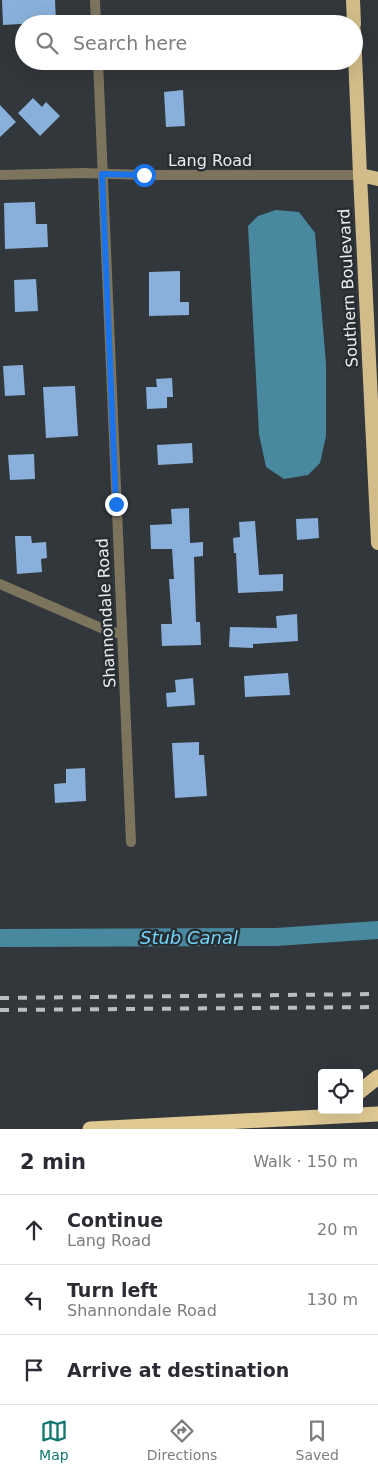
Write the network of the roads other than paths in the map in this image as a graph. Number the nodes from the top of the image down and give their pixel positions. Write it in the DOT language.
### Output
graph roads {
  1 [pos="95,0"];
  2 [pos="353,0"];
  3 [pos="96,15"];
  4 [pos="354,15"];
  5 [pos="98,70"];
  6 [pos="356,70"];
  7 [pos="102,174"];
  8 [pos="0,175"];
  9 [pos="360,175"];
  10 [pos="378,179"];
  11 [pos="378,543"];
  12 [pos="0,584"];
  13 [pos="122,634"];
  14 [pos="131,842"];
  15 [pos="378,1077"];
  16 [pos="363,1089"];
  17 [pos="318,1110"];
  18 [pos="378,1114"];
  19 [pos="294,1119"];
  20 [pos="90,1129"];
  1 -- 3 [label="street"];
  2 -- 4 [label="highway"];
  5 -- 7 [label="street, Shannondale Road"];
  6 -- 9 [label="highway, Southern Boulevard"];
  7 -- 8 [label="street, Lang Road"];
  7 -- 9 [label="street, Lang Road"];
  7 -- 13 [label="street, Shannondale Road"];
  9 -- 10 [label="highway"];
  9 -- 11 [label="highway, Southern Boulevard"];
  12 -- 13 [label="street"];
  13 -- 14 [label="street, Shannondale Road"];
  15 -- 16 [label="highway"];
  17 -- 19 [label="highway"];
  18 -- 19 [label="highway"];
  19 -- 20 [label="highway"];
}
